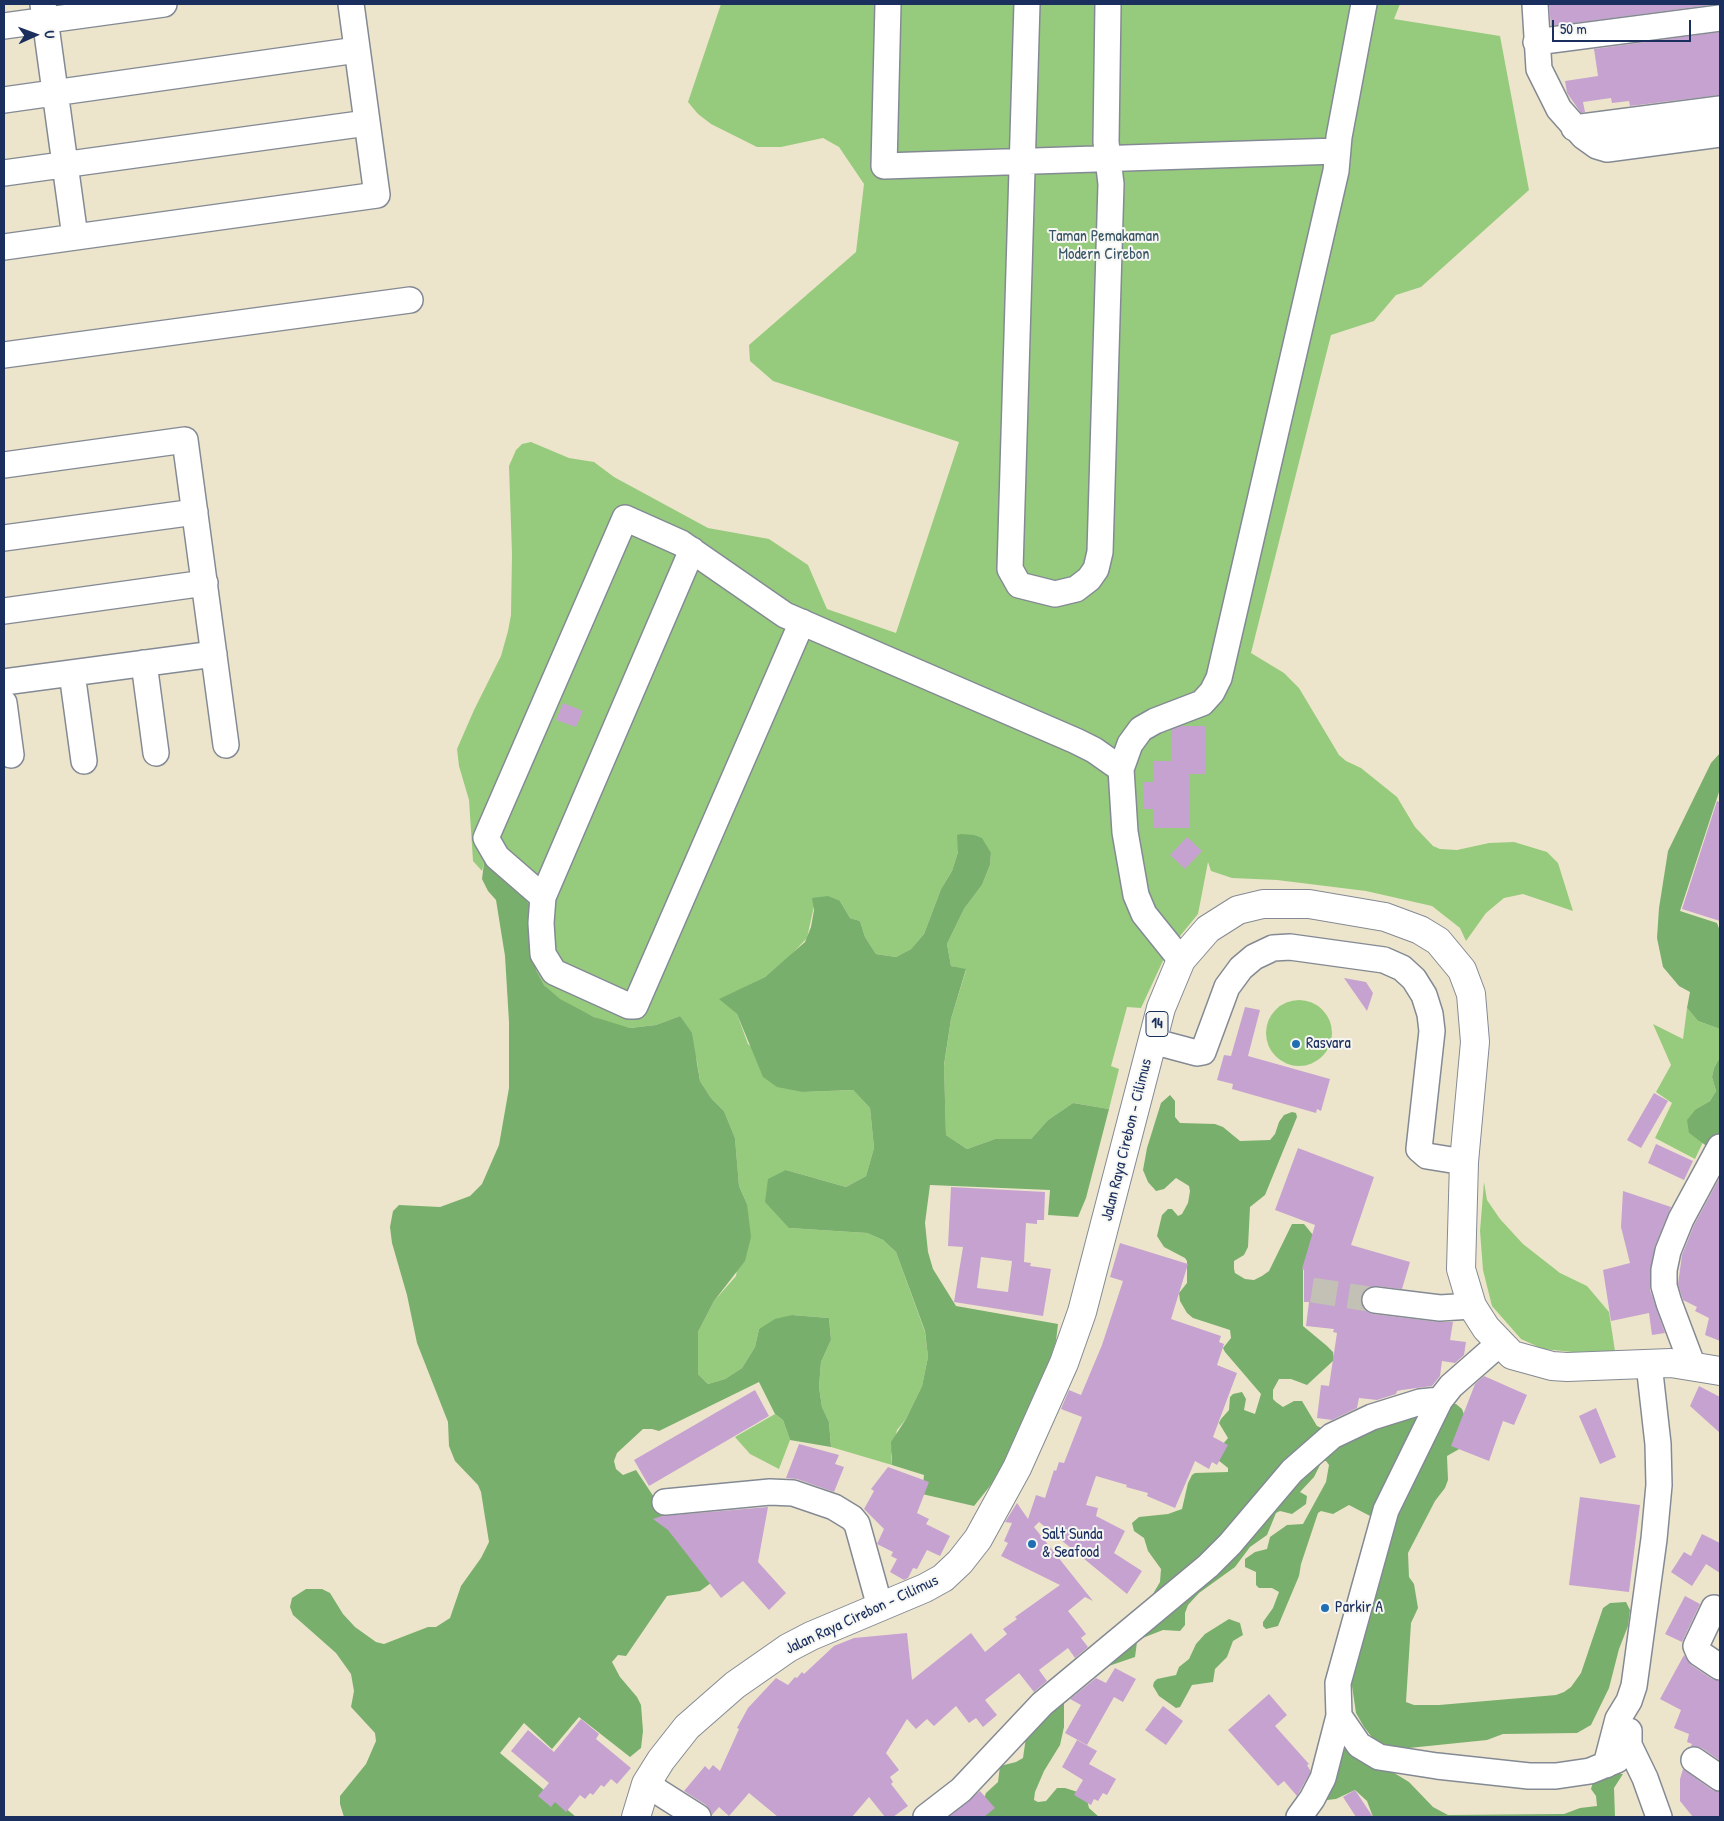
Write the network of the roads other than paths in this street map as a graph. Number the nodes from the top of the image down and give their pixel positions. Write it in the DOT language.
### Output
graph roads {
  1 [pos="164,4"];
  2 [pos="351,4"];
  3 [pos="888,4"];
  4 [pos="1027,4"];
  5 [pos="1108,4"];
  6 [pos="1364,4"];
  7 [pos="1535,4"];
  8 [pos="44,12"];
  9 [pos="1720,18"];
  10 [pos="4,26"];
  11 [pos="1536,42"];
  12 [pos="358,50"];
  13 [pos="55,92"];
  14 [pos="4,100"];
  15 [pos="1720,109"];
  16 [pos="367,123"];
  17 [pos="1574,128"];
  18 [pos="1720,134"];
  19 [pos="1338,151"];
  20 [pos="1108,158"];
  21 [pos="1023,161"];
  22 [pos="65,165"];
  23 [pos="4,173"];
  24 [pos="75,237"];
  25 [pos="4,247"];
  26 [pos="410,300"];
  27 [pos="4,355"];
  28 [pos="4,465"];
  29 [pos="195,512"];
  30 [pos="4,538"];
  31 [pos="692,550"];
  32 [pos="204,583"];
  33 [pos="4,611"];
  34 [pos="802,622"];
  35 [pos="214,654"];
  36 [pos="144,663"];
  37 [pos="72,673"];
  38 [pos="4,682"];
  39 [pos="4,703"];
  40 [pos="226,745"];
  41 [pos="156,753"];
  42 [pos="11,755"];
  43 [pos="84,761"];
  44 [pos="1121,769"];
  45 [pos="543,897"];
  46 [pos="1181,960"];
  47 [pos="1152,1041"];
  48 [pos="1720,1147"];
  49 [pos="1464,1162"];
  50 [pos="1374,1300"];
  51 [pos="1472,1306"];
  52 [pos="1500,1343"];
  53 [pos="1649,1364"];
  54 [pos="1692,1364"];
  55 [pos="1720,1371"];
  56 [pos="1440,1400"];
  57 [pos="665,1502"];
  58 [pos="880,1607"];
  59 [pos="1714,1608"];
  60 [pos="1720,1667"];
  61 [pos="1629,1701"];
  62 [pos="1339,1716"];
  63 [pos="1629,1745"];
  64 [pos="1694,1760"];
  65 [pos="1606,1765"];
  66 [pos="1720,1778"];
  67 [pos="646,1784"];
  68 [pos="636,1817"];
  69 [pos="698,1817"];
  70 [pos="926,1817"];
  71 [pos="1299,1817"];
  72 [pos="1659,1817"];
  1 -- 8 [label="street"];
  2 -- 12 [label="street"];
  3 -- 21 [label="street"];
  4 -- 21 [label="street"];
  5 -- 20 [label="street"];
  6 -- 19 [label="street"];
  7 -- 11 [label="street"];
  8 -- 10 [label="street"];
  8 -- 13 [label="street"];
  9 -- 11 [label="street"];
  11 -- 17 [label="street"];
  12 -- 13 [label="street"];
  12 -- 16 [label="street"];
  13 -- 14 [label="street"];
  13 -- 22 [label="street"];
  15 -- 17 [label="street"];
  16 -- 22 [label="street"];
  16 -- 24 [label="street"];
  17 -- 18 [label="street"];
  19 -- 20 [label="street"];
  19 -- 44 [label="street"];
  20 -- 21 [label="street"];
  20 -- 21 [label="street"];
  22 -- 23 [label="street"];
  22 -- 24 [label="street"];
  24 -- 25 [label="street"];
  26 -- 27 [label="street"];
  28 -- 29 [label="street"];
  29 -- 30 [label="street"];
  29 -- 32 [label="street"];
  31 -- 34 [label="street"];
  31 -- 45 [label="street"];
  31 -- 45 [label="street"];
  32 -- 33 [label="street"];
  32 -- 35 [label="street"];
  34 -- 44 [label="street"];
  34 -- 45 [label="street"];
  35 -- 36 [label="street"];
  35 -- 40 [label="street"];
  36 -- 37 [label="street"];
  36 -- 41 [label="street"];
  37 -- 38 [label="street"];
  37 -- 43 [label="street"];
  39 -- 42 [label="street"];
  44 -- 46 [label="street"];
  46 -- 47 [label="highway, Jalan Raya Cirebon - Cilimus / 14"];
  46 -- 49 [label="highway, Jalan Raya Cirebon - Cilimus / 14"];
  47 -- 49 [label="street"];
  47 -- 58 [label="highway, Jalan Raya Cirebon - Cilimus / 14"];
  48 -- 54 [label="street"];
  49 -- 51 [label="highway, Jalan Raya Cirebon - Cilimus / 14"];
  50 -- 51 [label="street"];
  51 -- 52 [label="highway, Jalan Raya Cirebon - Cilimus / 14"];
  52 -- 53 [label="highway, Jalan Raya Cirebon - Cilimus / 14"];
  52 -- 56 [label="street"];
  53 -- 54 [label="highway, Jalan Raya Cirebon - Cilimus / 14"];
  53 -- 61 [label="street"];
  54 -- 55 [label="highway, Jalan Raya Cirebon - Cilimus / 14"];
  56 -- 62 [label="street"];
  56 -- 70 [label="street"];
  57 -- 58 [label="street"];
  58 -- 67 [label="highway, Jalan Raya Cirebon - Cilimus / 14"];
  59 -- 60 [label="street"];
  61 -- 63 [label="street"];
  61 -- 65 [label="street"];
  62 -- 65 [label="street"];
  62 -- 71 [label="street"];
  63 -- 65 [label="street"];
  63 -- 72 [label="street"];
  64 -- 66 [label="street"];
  67 -- 68 [label="highway, Jalan Raya Cirebon - Cilimus / 14"];
  67 -- 69 [label="street"];
}
